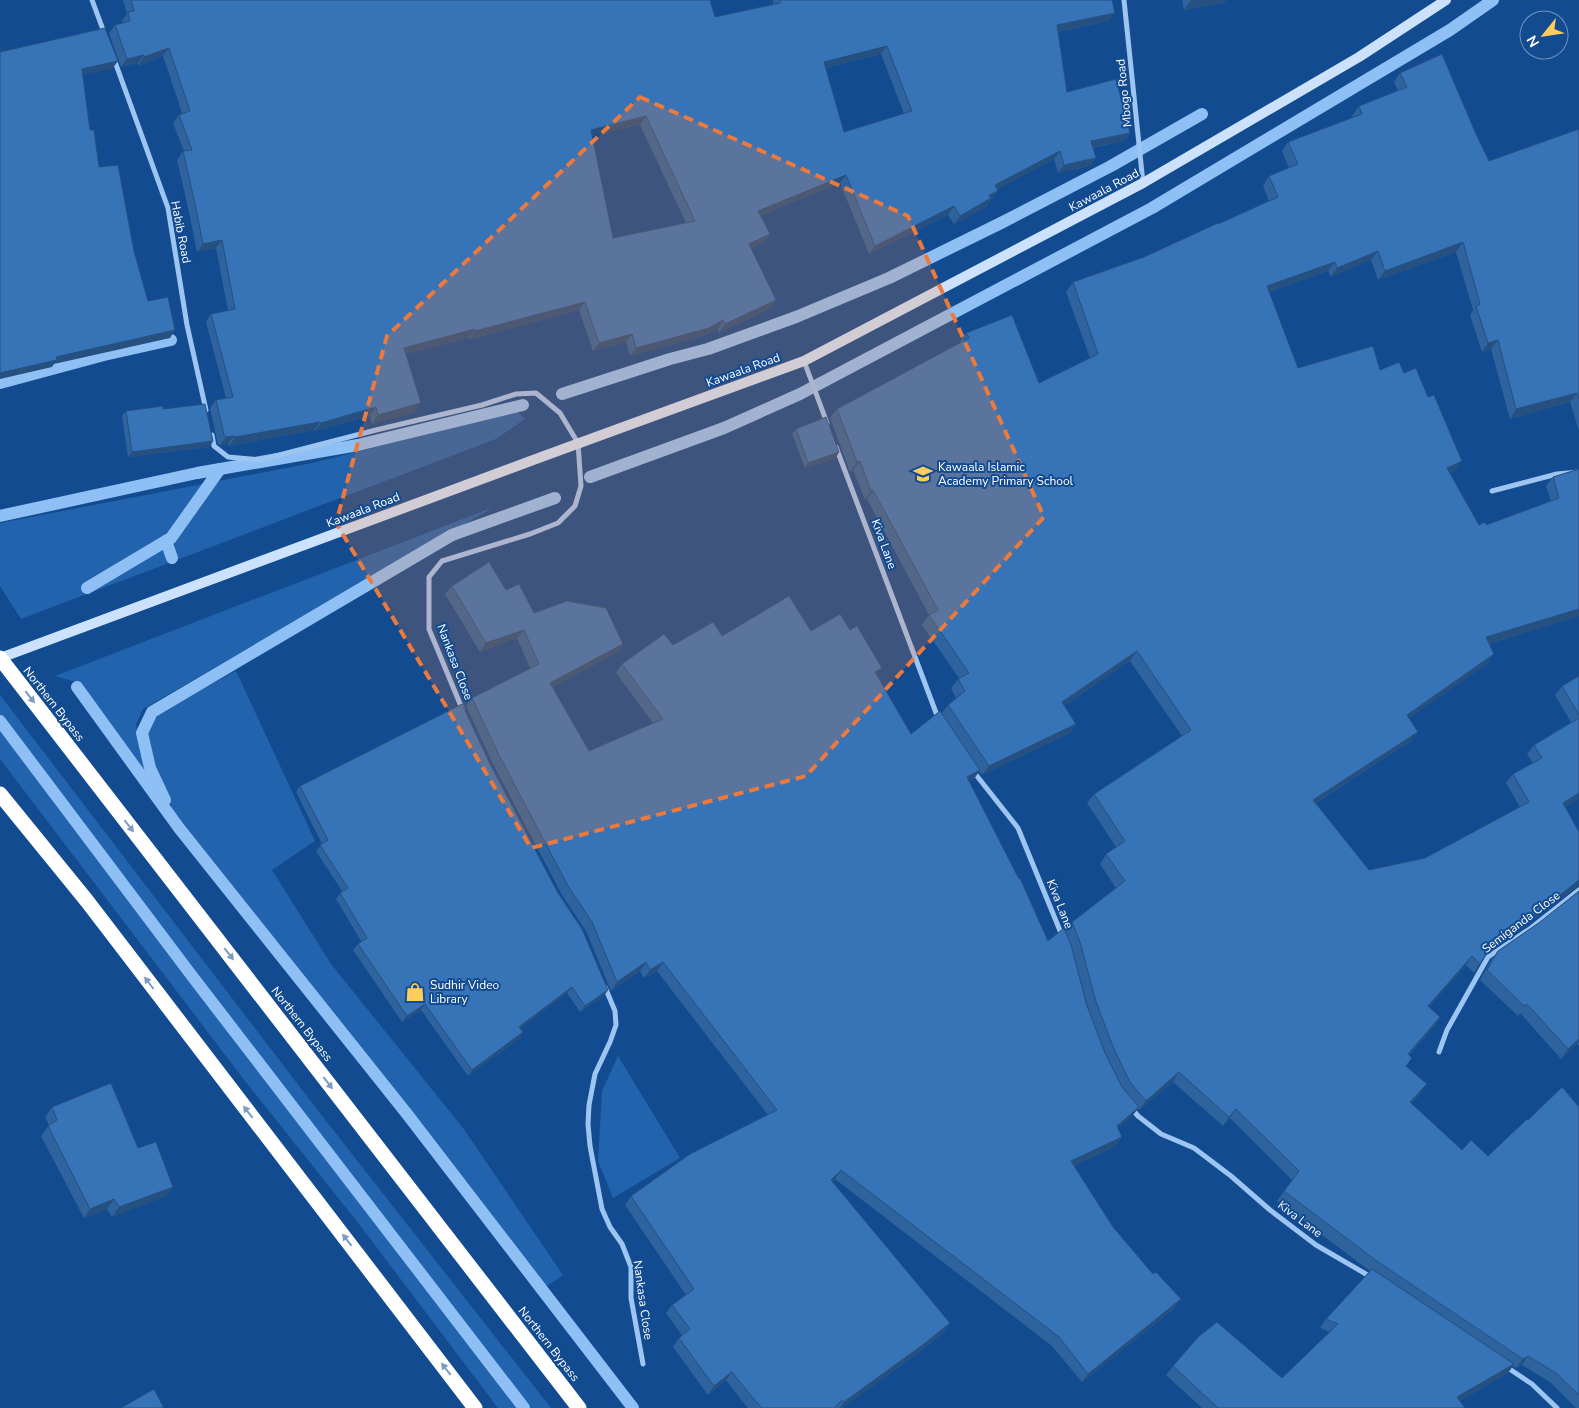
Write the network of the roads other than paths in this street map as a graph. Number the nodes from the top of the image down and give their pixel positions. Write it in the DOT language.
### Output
graph roads {
  1 [pos="92,0"];
  2 [pos="1124,0"];
  3 [pos="1446,0"];
  4 [pos="109,45"];
  5 [pos="112,54"];
  6 [pos="1143,184"];
  7 [pos="804,361"];
  8 [pos="208,418"];
  9 [pos="210,428"];
  10 [pos="829,429"];
  11 [pos="833,438"];
  12 [pos="578,443"];
  13 [pos="1579,472"];
  14 [pos="1492,491"];
  15 [pos="0,658"];
  16 [pos="466,716"];
  17 [pos="943,726"];
  18 [pos="970,765"];
  19 [pos="0,794"];
  20 [pos="1579,890"];
  21 [pos="1065,944"];
  22 [pos="603,982"];
  23 [pos="1439,1052"];
  24 [pos="1126,1101"];
  25 [pos="1376,1280"];
  26 [pos="643,1364"];
  27 [pos="1504,1365"];
  28 [pos="475,1408"];
  29 [pos="580,1408"];
  30 [pos="1557,1408"];
  1 -- 4 [label="street"];
  2 -- 6 [label="street, Mbogo Road"];
  3 -- 6 [label="street, Kawaala Road"];
  5 -- 8 [label="street, Habib Road"];
  6 -- 7 [label="street, Kawaala Road"];
  7 -- 10 [label="street"];
  7 -- 12 [label="street, Kawaala Road"];
  9 -- 12 [label="street, Nankasa Close"];
  11 -- 17 [label="street, Kiva Lane"];
  12 -- 15 [label="street, Kawaala Road"];
  12 -- 16 [label="street, Nankasa Close"];
  13 -- 14 [label="street"];
  15 -- 29 [label="highway, Northern Bypass, one-way"];
  18 -- 21 [label="street, Kiva Lane"];
  28 -- 19 [label="highway, one-way"];
  20 -- 23 [label="street, Semiganda Close"];
  22 -- 26 [label="street, Nankasa Close"];
  24 -- 25 [label="street, Kiva Lane"];
  27 -- 30 [label="street"];
}
